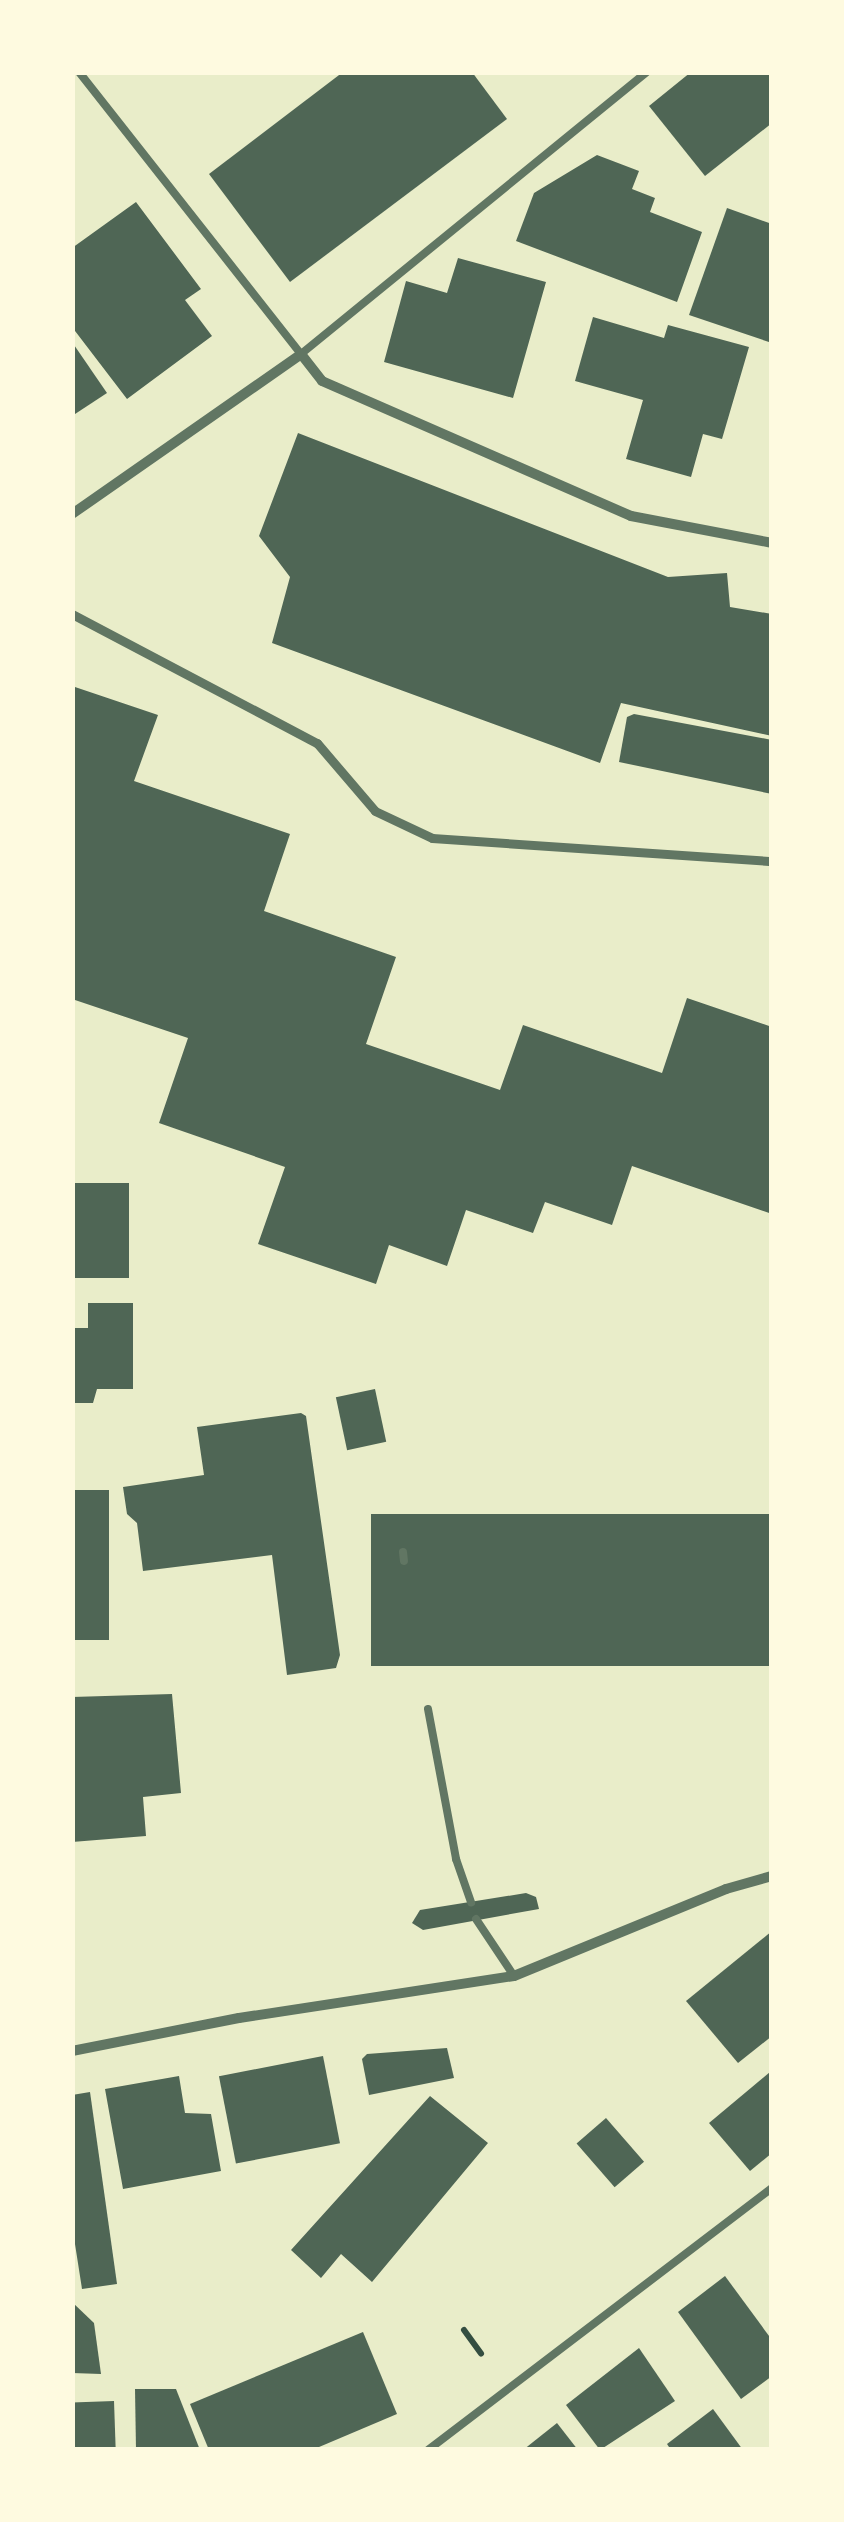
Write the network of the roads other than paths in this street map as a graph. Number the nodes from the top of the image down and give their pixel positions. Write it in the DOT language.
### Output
graph roads {
  1 [pos="79,72"];
  2 [pos="647,72"];
  3 [pos="301,354"];
  4 [pos="72,514"];
  5 [pos="772,543"];
  6 [pos="72,614"];
  7 [pos="772,861"];
  8 [pos="428,1709"];
  9 [pos="772,1876"];
  10 [pos="471,1902"];
  11 [pos="476,1919"];
  12 [pos="514,1976"];
  13 [pos="72,2052"];
  14 [pos="772,2188"];
  15 [pos="428,2450"];
  1 -- 3 [label="lane"];
  2 -- 3 [label="lane"];
  3 -- 4 [label="street"];
  3 -- 5 [label="street"];
  6 -- 7 [label="street"];
  8 -- 10 [label="lane"];
  9 -- 12 [label="street"];
  11 -- 12 [label="lane"];
  12 -- 13 [label="street"];
  14 -- 15 [label="lane"];
}
